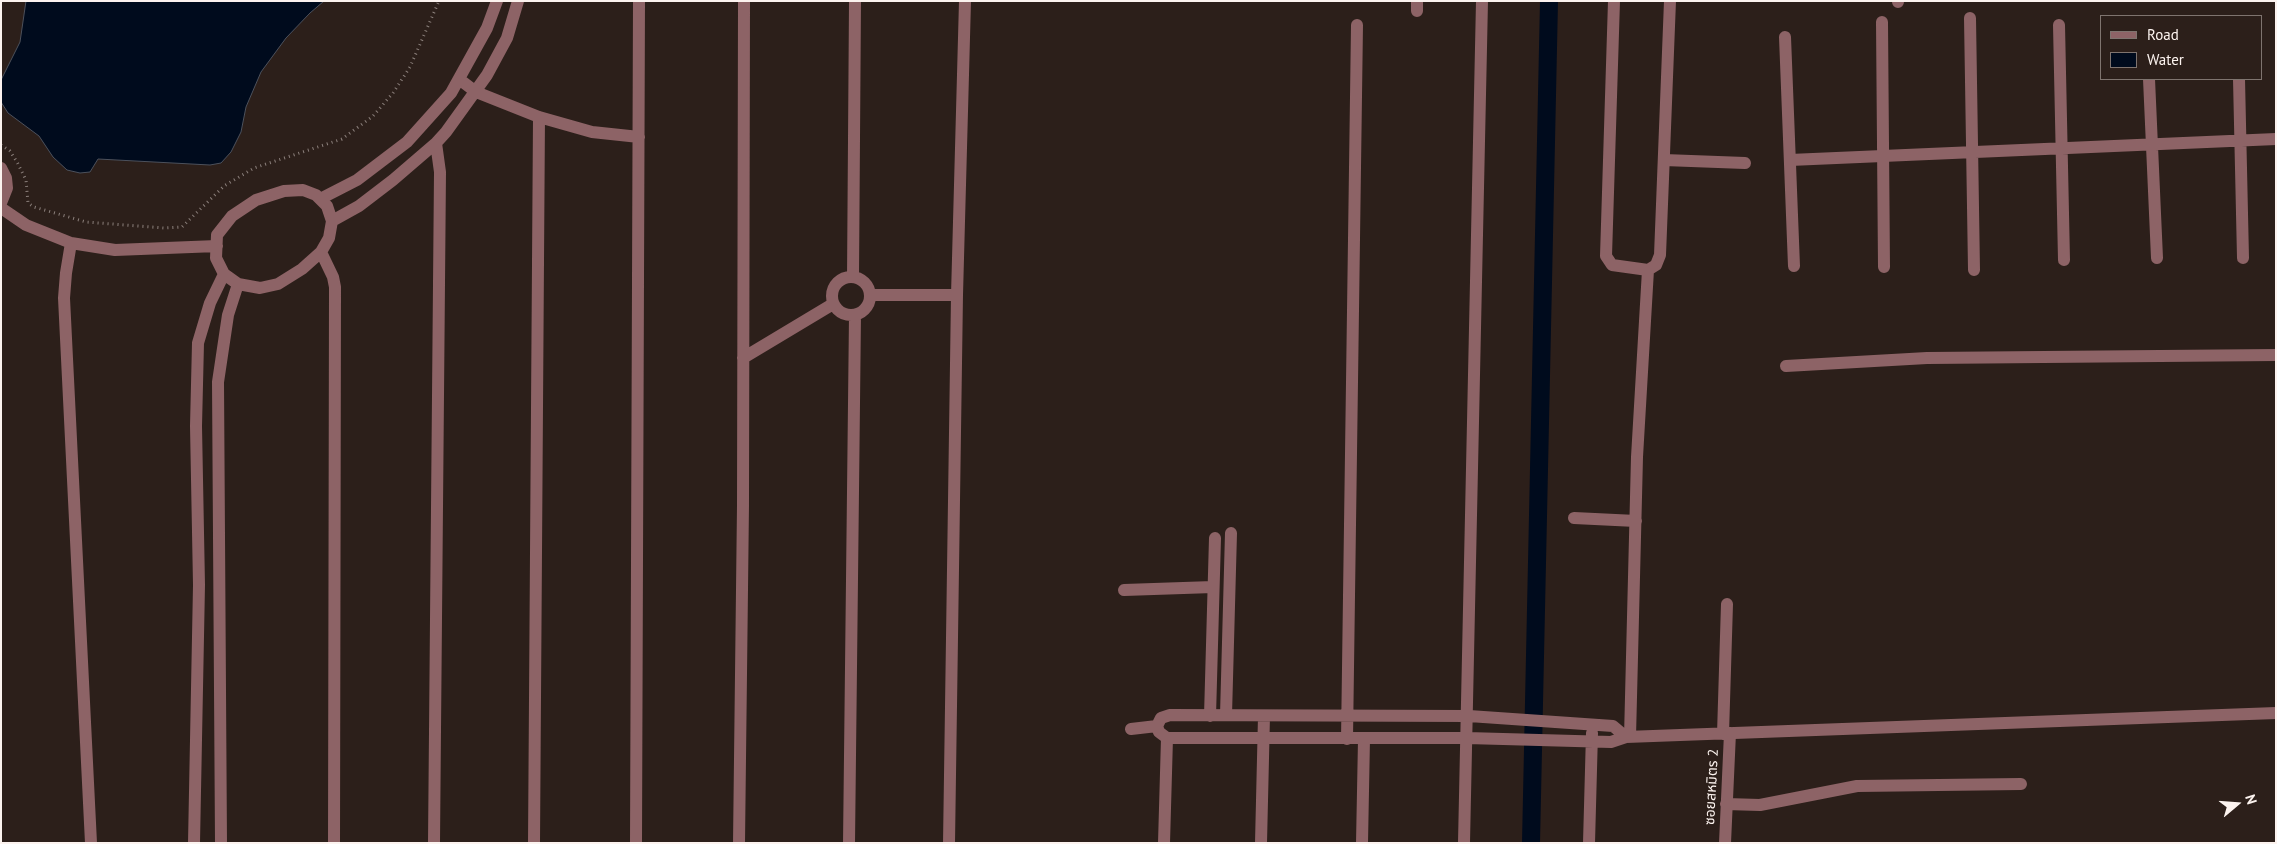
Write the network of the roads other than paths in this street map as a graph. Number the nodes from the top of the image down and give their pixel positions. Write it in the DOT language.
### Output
graph roads {
  1 [pos="497,1"];
  2 [pos="518,1"];
  3 [pos="640,1"];
  4 [pos="744,1"];
  5 [pos="856,1"];
  6 [pos="965,1"];
  7 [pos="1482,1"];
  8 [pos="1614,1"];
  9 [pos="1670,1"];
  10 [pos="1970,18"];
  11 [pos="1882,22"];
  12 [pos="1357,25"];
  13 [pos="2059,25"];
  14 [pos="1785,37"];
  15 [pos="458,79"];
  16 [pos="2149,80"];
  17 [pos="2239,80"];
  18 [pos="476,92"];
  19 [pos="539,117"];
  20 [pos="639,138"];
  21 [pos="2276,139"];
  22 [pos="2240,141"];
  23 [pos="436,143"];
  24 [pos="2152,144"];
  25 [pos="2062,148"];
  26 [pos="1972,152"];
  27 [pos="1883,156"];
  28 [pos="1664,160"];
  29 [pos="1790,160"];
  30 [pos="1746,163"];
  31 [pos="1,168"];
  32 [pos="320,199"];
  33 [pos="1,203"];
  34 [pos="1,208"];
  35 [pos="332,221"];
  36 [pos="72,243"];
  37 [pos="217,246"];
  38 [pos="321,252"];
  39 [pos="2157,258"];
  40 [pos="2243,258"];
  41 [pos="2064,260"];
  42 [pos="1794,266"];
  43 [pos="1884,267"];
  44 [pos="1648,270"];
  45 [pos="1974,270"];
  46 [pos="224,274"];
  47 [pos="853,277"];
  48 [pos="238,284"];
  49 [pos="957,294"];
  50 [pos="870,295"];
  51 [pos="833,304"];
  52 [pos="855,315"];
  53 [pos="2276,355"];
  54 [pos="743,358"];
  55 [pos="1786,366"];
  56 [pos="1574,518"];
  57 [pos="1636,521"];
  58 [pos="1231,533"];
  59 [pos="1215,538"];
  60 [pos="1213,586"];
  61 [pos="1124,590"];
  62 [pos="1727,604"];
  63 [pos="198,650"];
  64 [pos="221,650"];
  65 [pos="2276,713"];
  66 [pos="1226,715"];
  67 [pos="1210,716"];
  68 [pos="1264,716"];
  69 [pos="1347,716"];
  70 [pos="1469,716"];
  71 [pos="1592,725"];
  72 [pos="1157,726"];
  73 [pos="1131,729"];
  74 [pos="1726,734"];
  75 [pos="1628,737"];
  76 [pos="1167,738"];
  77 [pos="1347,738"];
  78 [pos="1467,738"];
  79 [pos="1263,739"];
  80 [pos="1364,739"];
  81 [pos="1591,742"];
  82 [pos="2021,784"];
  83 [pos="1726,804"];
  84 [pos="91,843"];
  85 [pos="194,843"];
  86 [pos="222,843"];
  87 [pos="334,843"];
  88 [pos="434,843"];
  89 [pos="534,843"];
  90 [pos="636,843"];
  91 [pos="739,843"];
  92 [pos="849,843"];
  93 [pos="949,843"];
  94 [pos="1164,843"];
  95 [pos="1261,843"];
  96 [pos="1362,843"];
  97 [pos="1464,843"];
  98 [pos="1588,843"];
  99 [pos="1725,843"];
  1 -- 15 [label="street"];
  2 -- 18 [label="street"];
  3 -- 20 [label="street"];
  4 -- 54 [label="street"];
  5 -- 47 [label="street"];
  6 -- 49 [label="street"];
  7 -- 70 [label="street"];
  8 -- 44 [label="street"];
  9 -- 28 [label="street"];
  10 -- 26 [label="street"];
  11 -- 27 [label="street"];
  12 -- 69 [label="street"];
  13 -- 25 [label="street"];
  14 -- 29 [label="street"];
  15 -- 18 [label="street"];
  15 -- 32 [label="street"];
  16 -- 24 [label="street"];
  17 -- 22 [label="street"];
  18 -- 19 [label="street"];
  18 -- 23 [label="street"];
  19 -- 20 [label="street"];
  19 -- 89 [label="street"];
  20 -- 90 [label="street"];
  21 -- 22 [label="street"];
  22 -- 24 [label="street"];
  22 -- 40 [label="street"];
  23 -- 35 [label="street"];
  23 -- 88 [label="street"];
  24 -- 25 [label="street"];
  24 -- 39 [label="street"];
  25 -- 26 [label="street"];
  25 -- 41 [label="street"];
  26 -- 27 [label="street"];
  26 -- 45 [label="street"];
  27 -- 29 [label="street"];
  27 -- 43 [label="street"];
  28 -- 30 [label="street"];
  28 -- 44 [label="street"];
  29 -- 42 [label="street"];
  31 -- 33 [label="street"];
  32 -- 35 [label="street"];
  32 -- 37 [label="street"];
  34 -- 36 [label="street"];
  35 -- 38 [label="street"];
  36 -- 37 [label="street"];
  36 -- 84 [label="street"];
  37 -- 46 [label="street"];
  38 -- 48 [label="street"];
  38 -- 87 [label="street"];
  44 -- 57 [label="street"];
  46 -- 48 [label="street"];
  46 -- 63 [label="street"];
  47 -- 50 [label="street"];
  47 -- 51 [label="street"];
  48 -- 64 [label="street"];
  49 -- 50 [label="street"];
  49 -- 93 [label="street"];
  50 -- 52 [label="street"];
  51 -- 52 [label="street"];
  51 -- 54 [label="street"];
  52 -- 92 [label="street"];
  53 -- 55 [label="street"];
  54 -- 91 [label="street"];
  56 -- 57 [label="street"];
  57 -- 75 [label="street"];
  58 -- 66 [label="street"];
  59 -- 60 [label="street"];
  60 -- 61 [label="street"];
  60 -- 67 [label="street"];
  62 -- 74 [label="street, ซอยสหมิตร 2"];
  63 -- 64 [label="street"];
  63 -- 85 [label="street"];
  64 -- 86 [label="street"];
  65 -- 74 [label="street"];
  66 -- 67 [label="street"];
  66 -- 68 [label="street"];
  67 -- 72 [label="street"];
  68 -- 69 [label="street"];
  68 -- 79 [label="street"];
  69 -- 70 [label="street"];
  69 -- 77 [label="street"];
  70 -- 71 [label="street"];
  70 -- 78 [label="street"];
  71 -- 75 [label="street"];
  71 -- 81 [label="street"];
  72 -- 73 [label="street"];
  72 -- 76 [label="street"];
  74 -- 75 [label="street"];
  74 -- 83 [label="street, ซอยสหมิตร 2"];
  75 -- 81 [label="street"];
  76 -- 79 [label="street"];
  76 -- 94 [label="street"];
  77 -- 79 [label="street"];
  77 -- 80 [label="street"];
  78 -- 80 [label="street"];
  78 -- 81 [label="street"];
  78 -- 97 [label="street"];
  79 -- 95 [label="street"];
  80 -- 96 [label="street"];
  81 -- 98 [label="street"];
  82 -- 83 [label="street"];
  83 -- 99 [label="street, ซอยสหมิตร 2"];
}
